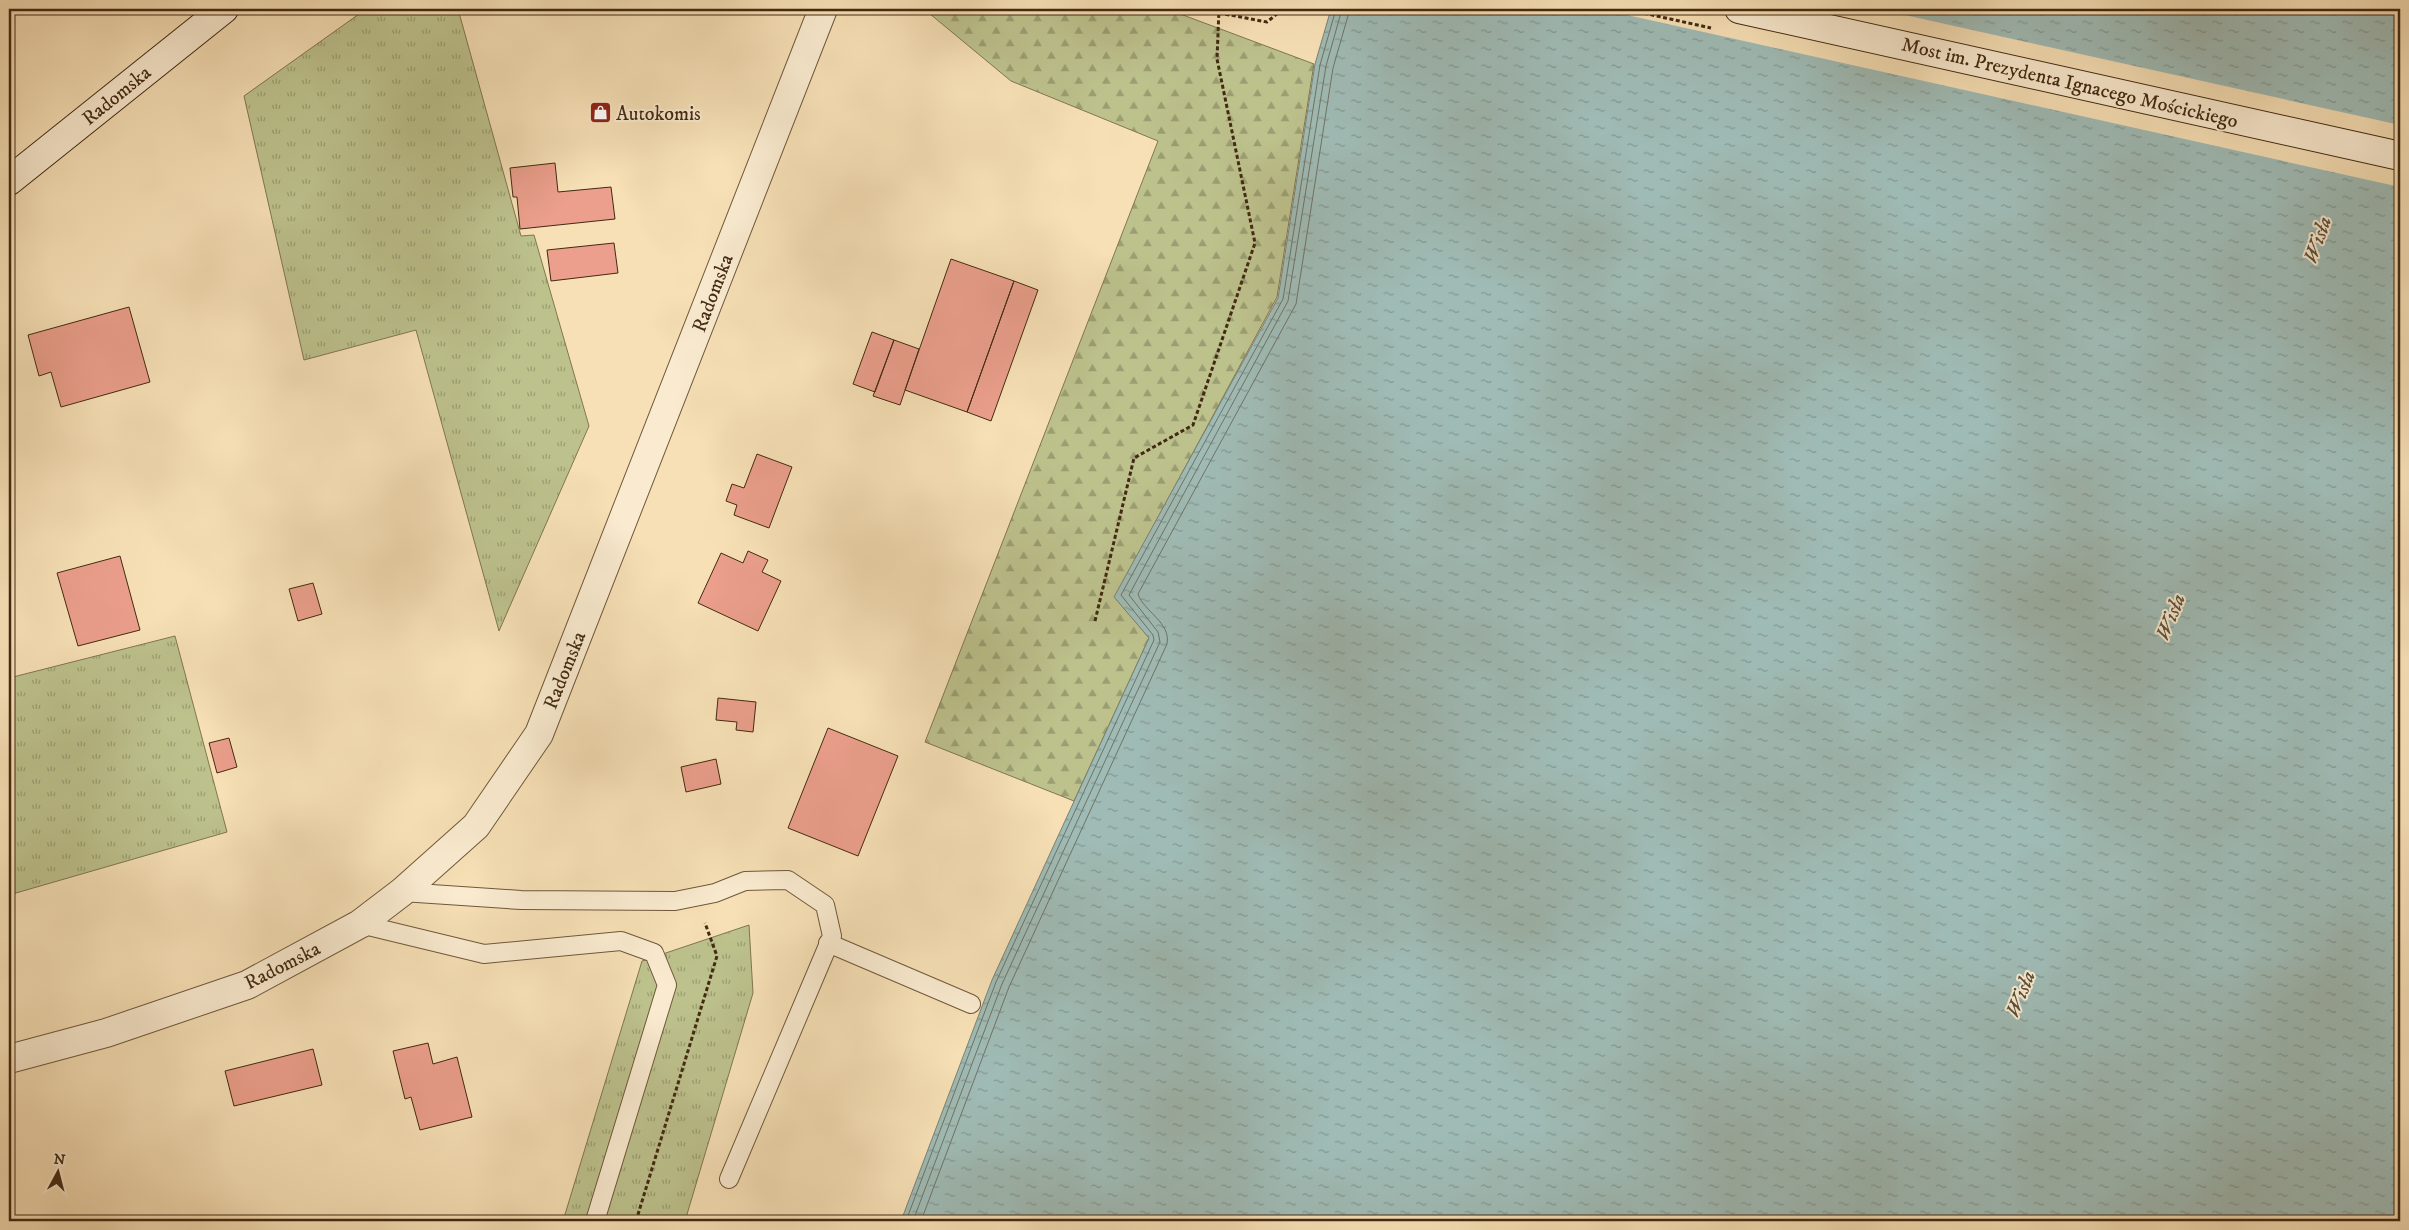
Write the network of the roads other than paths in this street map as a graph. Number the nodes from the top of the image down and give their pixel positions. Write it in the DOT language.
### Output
graph roads {
  1 [pos="224,9"];
  2 [pos="823,9"];
  3 [pos="1739,9"];
  4 [pos="2400,156"];
  5 [pos="9,181"];
  6 [pos="402,892"];
  7 [pos="360,924"];
  8 [pos="828,943"];
  9 [pos="971,1004"];
  10 [pos="9,1059"];
  11 [pos="729,1179"];
  12 [pos="595,1221"];
  1 -- 5 [label="street, Radomska"];
  2 -- 6 [label="street, Radomska"];
  3 -- 4 [label="street, Most im. Prezydenta Ignacego Mościckiego"];
  6 -- 7 [label="street, Radomska"];
  6 -- 8 [label="lane"];
  7 -- 10 [label="street, Radomska"];
  7 -- 12 [label="lane"];
  8 -- 9 [label="lane"];
  8 -- 11 [label="lane"];
}
